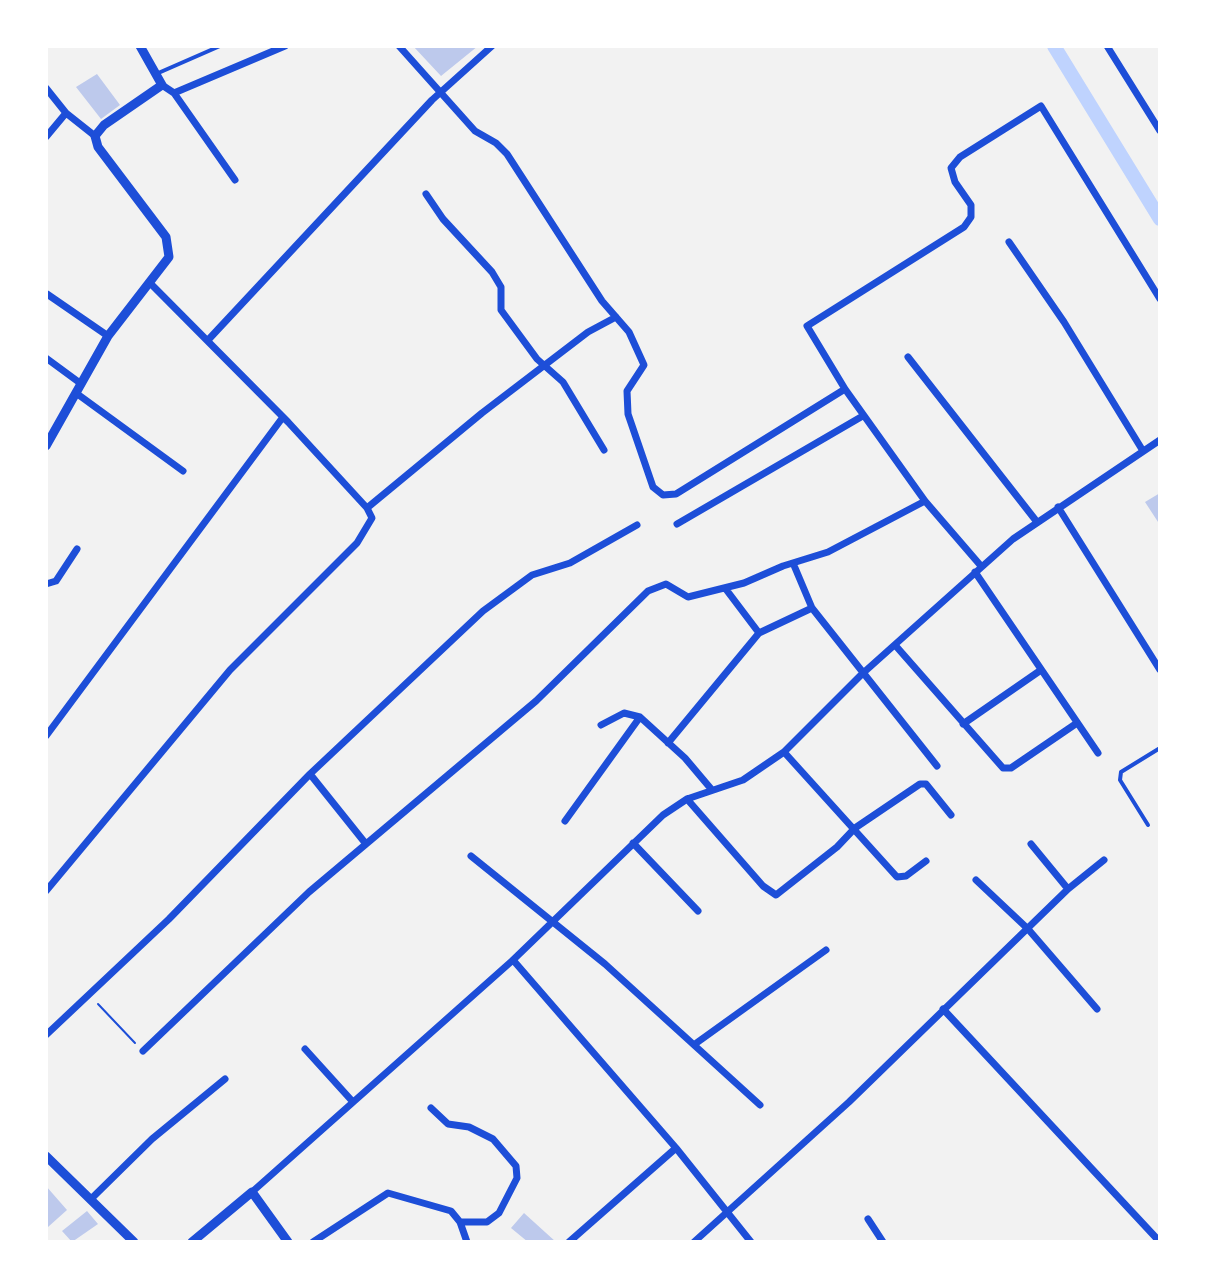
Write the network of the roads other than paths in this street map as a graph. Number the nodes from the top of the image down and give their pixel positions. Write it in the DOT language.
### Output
graph roads {
  1 [pos="140,46"];
  2 [pos="220,46"];
  3 [pos="399,46"];
  4 [pos="492,46"];
  5 [pos="1107,46"];
  6 [pos="282,47"];
  7 [pos="155,75"];
  8 [pos="162,85"];
  9 [pos="46,88"];
  10 [pos="439,92"];
  11 [pos="174,93"];
  12 [pos="66,113"];
  13 [pos="1160,131"];
  14 [pos="95,136"];
  15 [pos="46,137"];
  16 [pos="235,180"];
  17 [pos="426,194"];
  18 [pos="1009,242"];
  19 [pos="151,284"];
  20 [pos="47,294"];
  21 [pos="1160,299"];
  22 [pos="616,317"];
  23 [pos="108,336"];
  24 [pos="209,339"];
  25 [pos="908,357"];
  26 [pos="46,358"];
  27 [pos="544,368"];
  28 [pos="78,388"];
  29 [pos="845,389"];
  30 [pos="283,417"];
  31 [pos="861,417"];
  32 [pos="1160,440"];
  33 [pos="46,446"];
  34 [pos="604,450"];
  35 [pos="1143,451"];
  36 [pos="183,471"];
  37 [pos="925,501"];
  38 [pos="1058,507"];
  39 [pos="367,508"];
  40 [pos="1037,522"];
  41 [pos="677,524"];
  42 [pos="637,525"];
  43 [pos="77,549"];
  44 [pos="793,563"];
  45 [pos="978,569"];
  46 [pos="46,584"];
  47 [pos="725,588"];
  48 [pos="812,608"];
  49 [pos="759,633"];
  50 [pos="895,645"];
  51 [pos="1041,670"];
  52 [pos="1160,670"];
  53 [pos="862,674"];
  54 [pos="640,717"];
  55 [pos="1077,723"];
  56 [pos="963,724"];
  57 [pos="601,725"];
  58 [pos="46,736"];
  59 [pos="668,743"];
  60 [pos="1160,748"];
  61 [pos="784,752"];
  62 [pos="1098,753"];
  63 [pos="937,766"];
  64 [pos="310,774"];
  65 [pos="712,790"];
  66 [pos="687,799"];
  67 [pos="951,815"];
  68 [pos="565,821"];
  69 [pos="1148,825"];
  70 [pos="855,828"];
  71 [pos="633,843"];
  72 [pos="366,844"];
  73 [pos="1031,844"];
  74 [pos="471,856"];
  75 [pos="1104,860"];
  76 [pos="926,861"];
  77 [pos="976,880"];
  78 [pos="1068,889"];
  79 [pos="46,891"];
  80 [pos="698,911"];
  81 [pos="552,921"];
  82 [pos="1028,929"];
  83 [pos="826,950"];
  84 [pos="513,960"];
  85 [pos="943,1009"];
  86 [pos="1097,1009"];
  87 [pos="46,1035"];
  88 [pos="695,1044"];
  89 [pos="305,1049"];
  90 [pos="143,1051"];
  91 [pos="225,1079"];
  92 [pos="353,1102"];
  93 [pos="760,1105"];
  94 [pos="431,1108"];
  95 [pos="676,1148"];
  96 [pos="46,1156"];
  97 [pos="252,1192"];
  98 [pos="91,1199"];
  99 [pos="726,1212"];
  100 [pos="868,1219"];
  101 [pos="460,1222"];
  102 [pos="134,1242"];
  103 [pos="192,1242"];
  104 [pos="288,1242"];
  105 [pos="313,1242"];
  106 [pos="467,1242"];
  107 [pos="569,1242"];
  108 [pos="694,1242"];
  109 [pos="751,1242"];
  110 [pos="883,1242"];
  111 [pos="1160,1242"];
  1 -- 7 [label="street"];
  2 -- 7 [label="lane"];
  3 -- 10 [label="street"];
  4 -- 10 [label="street"];
  5 -- 13 [label="street"];
  6 -- 11 [label="street"];
  7 -- 8 [label="street"];
  8 -- 11 [label="street"];
  8 -- 14 [label="street"];
  9 -- 12 [label="street"];
  10 -- 22 [label="street"];
  10 -- 24 [label="street"];
  11 -- 16 [label="street"];
  12 -- 14 [label="street"];
  12 -- 15 [label="street"];
  14 -- 19 [label="street"];
  17 -- 27 [label="street"];
  18 -- 35 [label="street"];
  19 -- 23 [label="street"];
  19 -- 24 [label="street"];
  20 -- 23 [label="street"];
  21 -- 29 [label="street"];
  22 -- 27 [label="street"];
  22 -- 29 [label="street"];
  23 -- 28 [label="street"];
  24 -- 30 [label="street"];
  25 -- 40 [label="street"];
  26 -- 28 [label="street"];
  27 -- 34 [label="street"];
  27 -- 39 [label="street"];
  28 -- 33 [label="street"];
  28 -- 36 [label="street"];
  29 -- 31 [label="street"];
  30 -- 39 [label="street"];
  30 -- 58 [label="street"];
  31 -- 37 [label="street"];
  31 -- 41 [label="street"];
  32 -- 35 [label="street"];
  35 -- 38 [label="street"];
  37 -- 44 [label="street"];
  37 -- 45 [label="street"];
  38 -- 40 [label="street"];
  38 -- 52 [label="street"];
  39 -- 79 [label="street"];
  40 -- 45 [label="street"];
  42 -- 64 [label="street"];
  43 -- 46 [label="street"];
  44 -- 47 [label="street"];
  44 -- 48 [label="street"];
  45 -- 50 [label="street"];
  45 -- 51 [label="street"];
  47 -- 49 [label="street"];
  47 -- 72 [label="street"];
  48 -- 49 [label="street"];
  48 -- 53 [label="street"];
  49 -- 59 [label="street"];
  50 -- 53 [label="street"];
  50 -- 56 [label="street"];
  51 -- 55 [label="street"];
  51 -- 56 [label="street"];
  53 -- 61 [label="street"];
  53 -- 63 [label="street"];
  54 -- 57 [label="street"];
  54 -- 59 [label="street"];
  54 -- 68 [label="street"];
  55 -- 56 [label="street"];
  55 -- 62 [label="street"];
  59 -- 65 [label="street"];
  60 -- 69 [label="lane"];
  61 -- 65 [label="street"];
  61 -- 70 [label="street"];
  64 -- 72 [label="street"];
  64 -- 87 [label="street"];
  65 -- 66 [label="street"];
  66 -- 70 [label="street"];
  66 -- 71 [label="street"];
  67 -- 70 [label="street"];
  70 -- 76 [label="street"];
  71 -- 80 [label="street"];
  71 -- 81 [label="street"];
  72 -- 90 [label="street"];
  73 -- 78 [label="street"];
  74 -- 81 [label="street"];
  75 -- 78 [label="street"];
  77 -- 82 [label="street"];
  78 -- 82 [label="street"];
  81 -- 84 [label="street"];
  81 -- 88 [label="street"];
  82 -- 85 [label="street"];
  82 -- 86 [label="street"];
  83 -- 88 [label="street"];
  84 -- 92 [label="street"];
  84 -- 95 [label="street"];
  85 -- 99 [label="street"];
  85 -- 111 [label="street"];
  88 -- 93 [label="street"];
  89 -- 92 [label="street"];
  91 -- 98 [label="street"];
  92 -- 97 [label="street"];
  94 -- 101 [label="street"];
  95 -- 99 [label="street"];
  95 -- 107 [label="street"];
  96 -- 98 [label="street"];
  97 -- 103 [label="street"];
  97 -- 104 [label="street"];
  98 -- 102 [label="street"];
  99 -- 108 [label="street"];
  99 -- 109 [label="street"];
  100 -- 110 [label="street"];
  101 -- 105 [label="street"];
  101 -- 106 [label="street"];
}
